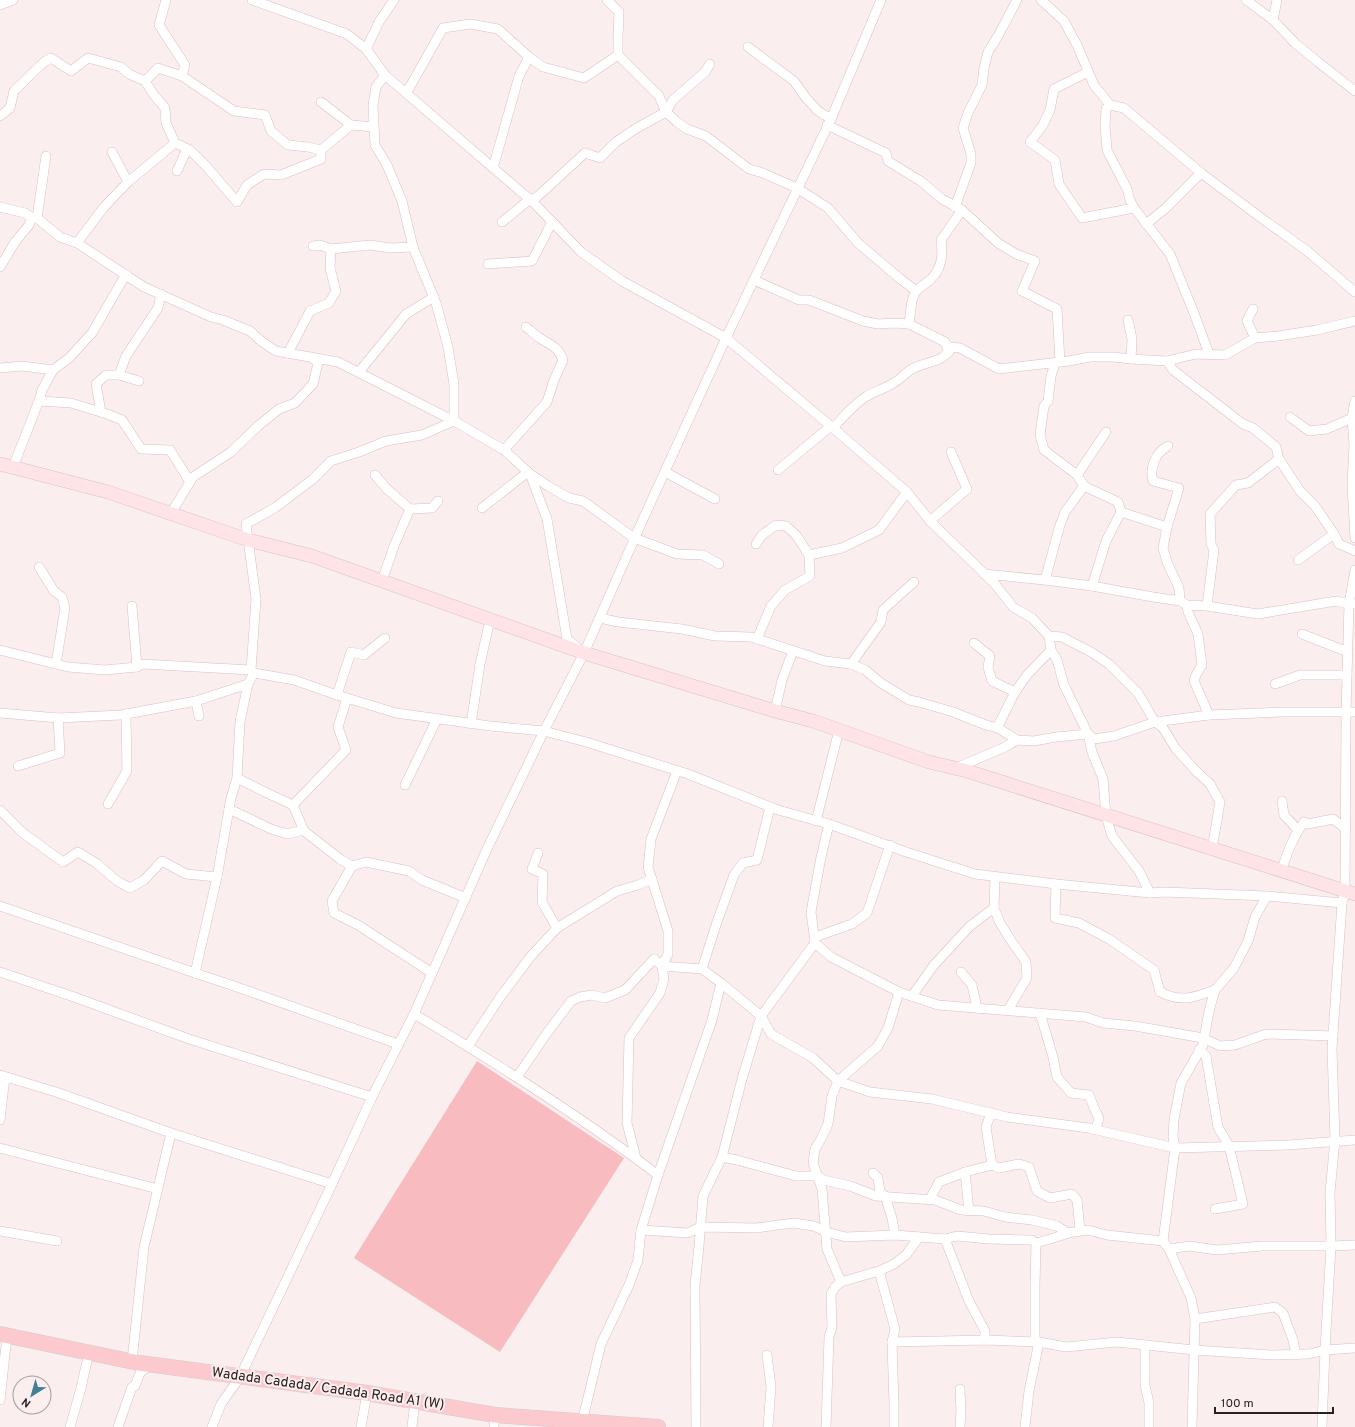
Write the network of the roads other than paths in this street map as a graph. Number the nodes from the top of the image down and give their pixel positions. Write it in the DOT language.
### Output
graph roads {
  1 [pos="13,0"];
  2 [pos="166,0"];
  3 [pos="252,0"];
  4 [pos="394,0"];
  5 [pos="607,0"];
  6 [pos="882,0"];
  7 [pos="1017,0"];
  8 [pos="1041,0"];
  9 [pos="1246,0"];
  10 [pos="1277,0"];
  11 [pos="0,5"];
  12 [pos="1273,20"];
  13 [pos="748,47"];
  14 [pos="366,49"];
  15 [pos="618,55"];
  16 [pos="529,57"];
  17 [pos="710,64"];
  18 [pos="1088,72"];
  19 [pos="385,75"];
  20 [pos="182,76"];
  21 [pos="145,81"];
  22 [pos="1355,91"];
  23 [pos="407,92"];
  24 [pos="321,102"];
  25 [pos="1110,105"];
  26 [pos="666,112"];
  27 [pos="0,116"];
  28 [pos="829,122"];
  29 [pos="351,125"];
  30 [pos="374,127"];
  31 [pos="175,143"];
  32 [pos="187,149"];
  33 [pos="321,150"];
  34 [pos="112,152"];
  35 [pos="46,156"];
  36 [pos="493,168"];
  37 [pos="177,171"];
  38 [pos="1201,173"];
  39 [pos="128,182"];
  40 [pos="797,188"];
  41 [pos="529,200"];
  42 [pos="0,207"];
  43 [pos="959,208"];
  44 [pos="1134,208"];
  45 [pos="34,218"];
  46 [pos="502,222"];
  47 [pos="552,222"];
  48 [pos="1146,224"];
  49 [pos="77,243"];
  50 [pos="313,246"];
  51 [pos="413,247"];
  52 [pos="331,249"];
  53 [pos="488,264"];
  54 [pos="0,267"];
  55 [pos="126,274"];
  56 [pos="754,280"];
  57 [pos="916,291"];
  58 [pos="1355,292"];
  59 [pos="162,294"];
  60 [pos="434,297"];
  61 [pos="1253,309"];
  62 [pos="1128,320"];
  63 [pos="1355,321"];
  64 [pos="909,324"];
  65 [pos="526,327"];
  66 [pos="726,338"];
  67 [pos="1255,338"];
  68 [pos="949,352"];
  69 [pos="288,353"];
  70 [pos="1209,354"];
  71 [pos="312,357"];
  72 [pos="1131,360"];
  73 [pos="1167,361"];
  74 [pos="1058,362"];
  75 [pos="0,368"];
  76 [pos="53,370"];
  77 [pos="359,372"];
  78 [pos="119,375"];
  79 [pos="139,381"];
  80 [pos="39,401"];
  81 [pos="1355,401"];
  82 [pos="101,412"];
  83 [pos="1290,417"];
  84 [pos="1352,418"];
  85 [pos="454,421"];
  86 [pos="832,427"];
  87 [pos="1106,432"];
  88 [pos="1168,446"];
  89 [pos="504,450"];
  90 [pos="951,452"];
  91 [pos="1279,459"];
  92 [pos="0,464"];
  93 [pos="13,467"];
  94 [pos="778,470"];
  95 [pos="665,472"];
  96 [pos="529,473"];
  97 [pos="375,475"];
  98 [pos="1077,475"];
  99 [pos="190,482"];
  100 [pos="1084,486"];
  101 [pos="907,492"];
  102 [pos="716,499"];
  103 [pos="438,501"];
  104 [pos="482,508"];
  105 [pos="410,509"];
  106 [pos="1121,512"];
  107 [pos="171,513"];
  108 [pos="930,521"];
  109 [pos="1167,526"];
  110 [pos="1334,534"];
  111 [pos="634,538"];
  112 [pos="1355,538"];
  113 [pos="248,540"];
  114 [pos="756,544"];
  115 [pos="1355,552"];
  116 [pos="809,555"];
  117 [pos="1298,560"];
  118 [pos="719,564"];
  119 [pos="39,567"];
  120 [pos="1355,570"];
  121 [pos="984,574"];
  122 [pos="1045,580"];
  123 [pos="382,581"];
  124 [pos="914,582"];
  125 [pos="1092,586"];
  126 [pos="1183,603"];
  127 [pos="1352,604"];
  128 [pos="132,606"];
  129 [pos="1207,606"];
  130 [pos="600,618"];
  131 [pos="490,620"];
  132 [pos="1302,634"];
  133 [pos="1049,636"];
  134 [pos="385,638"];
  135 [pos="757,639"];
  136 [pos="974,643"];
  137 [pos="0,650"];
  138 [pos="1052,650"];
  139 [pos="793,651"];
  140 [pos="1348,652"];
  141 [pos="584,653"];
  142 [pos="56,664"];
  143 [pos="851,664"];
  144 [pos="137,667"];
  145 [pos="253,671"];
  146 [pos="1347,675"];
  147 [pos="248,684"];
  148 [pos="1275,684"];
  149 [pos="1015,692"];
  150 [pos="337,695"];
  151 [pos="347,698"];
  152 [pos="196,701"];
  153 [pos="775,711"];
  154 [pos="1351,712"];
  155 [pos="0,713"];
  156 [pos="126,714"];
  157 [pos="1209,715"];
  158 [pos="199,716"];
  159 [pos="58,718"];
  160 [pos="437,719"];
  161 [pos="1155,722"];
  162 [pos="471,724"];
  163 [pos="997,728"];
  164 [pos="839,730"];
  165 [pos="544,732"];
  166 [pos="1088,734"];
  167 [pos="1017,740"];
  168 [pos="18,766"];
  169 [pos="955,768"];
  170 [pos="677,771"];
  171 [pos="237,778"];
  172 [pos="405,785"];
  173 [pos="1282,801"];
  174 [pos="108,804"];
  175 [pos="293,805"];
  176 [pos="770,807"];
  177 [pos="229,809"];
  178 [pos="0,810"];
  179 [pos="1106,816"];
  180 [pos="816,821"];
  181 [pos="829,824"];
  182 [pos="1346,829"];
  183 [pos="304,830"];
  184 [pos="1298,830"];
  185 [pos="890,845"];
  186 [pos="1212,849"];
  187 [pos="538,853"];
  188 [pos="352,866"];
  189 [pos="1281,872"];
  190 [pos="217,877"];
  191 [pos="995,877"];
  192 [pos="652,879"];
  193 [pos="1056,884"];
  194 [pos="1150,893"];
  195 [pos="1267,896"];
  196 [pos="1347,896"];
  197 [pos="466,898"];
  198 [pos="0,906"];
  199 [pos="994,908"];
  200 [pos="557,928"];
  201 [pos="815,940"];
  202 [pos="662,966"];
  203 [pos="702,969"];
  204 [pos="0,972"];
  205 [pos="961,972"];
  206 [pos="432,973"];
  207 [pos="195,974"];
  208 [pos="722,983"];
  209 [pos="1215,990"];
  210 [pos="899,992"];
  211 [pos="912,996"];
  212 [pos="977,1008"];
  213 [pos="1008,1010"];
  214 [pos="1040,1013"];
  215 [pos="414,1014"];
  216 [pos="761,1016"];
  217 [pos="1333,1036"];
  218 [pos="1203,1038"];
  219 [pos="398,1044"];
  220 [pos="468,1046"];
  221 [pos="1199,1050"];
  222 [pos="3,1076"];
  223 [pos="517,1077"];
  224 [pos="838,1082"];
  225 [pos="372,1097"];
  226 [pos="992,1114"];
  227 [pos="0,1120"];
  228 [pos="1096,1129"];
  229 [pos="171,1133"];
  230 [pos="1335,1140"];
  231 [pos="1355,1140"];
  232 [pos="1229,1146"];
  233 [pos="0,1148"];
  234 [pos="1175,1148"];
  235 [pos="722,1157"];
  236 [pos="636,1158"];
  237 [pos="992,1166"];
  238 [pos="965,1172"];
  239 [pos="873,1173"];
  240 [pos="658,1175"];
  241 [pos="817,1176"];
  242 [pos="332,1184"];
  243 [pos="158,1189"];
  244 [pos="885,1196"];
  245 [pos="930,1199"];
  246 [pos="1214,1209"];
  247 [pos="969,1211"];
  248 [pos="700,1227"];
  249 [pos="641,1230"];
  250 [pos="1080,1230"];
  251 [pos="0,1231"];
  252 [pos="826,1232"];
  253 [pos="1068,1233"];
  254 [pos="895,1235"];
  255 [pos="919,1237"];
  256 [pos="945,1239"];
  257 [pos="58,1241"];
  258 [pos="1163,1241"];
  259 [pos="1036,1243"];
  260 [pos="1355,1245"];
  261 [pos="1331,1246"];
  262 [pos="1169,1248"];
  263 [pos="879,1271"];
  264 [pos="841,1282"];
  265 [pos="1195,1319"];
  266 [pos="3,1335"];
  267 [pos="985,1340"];
  268 [pos="892,1342"];
  269 [pos="1037,1342"];
  270 [pos="1145,1345"];
  271 [pos="1355,1348"];
  272 [pos="1194,1350"];
  273 [pos="1325,1350"];
  274 [pos="88,1352"];
  275 [pos="1296,1354"];
  276 [pos="767,1355"];
  277 [pos="132,1361"];
  278 [pos="152,1364"];
  279 [pos="240,1377"];
  280 [pos="960,1389"];
  281 [pos="367,1392"];
  282 [pos="0,1400"];
  283 [pos="415,1401"];
  284 [pos="494,1421"];
  285 [pos="582,1422"];
  286 [pos="70,1427"];
  287 [pos="118,1427"];
  288 [pos="212,1427"];
  289 [pos="361,1427"];
  290 [pos="412,1427"];
  291 [pos="650,1427"];
  292 [pos="696,1427"];
  293 [pos="768,1427"];
  294 [pos="826,1427"];
  295 [pos="894,1427"];
  296 [pos="960,1427"];
  297 [pos="1025,1427"];
  298 [pos="1149,1427"];
  299 [pos="1192,1427"];
  300 [pos="1322,1427"];
  1 -- 11 [label="street"];
  2 -- 20 [label="street"];
  3 -- 14 [label="street"];
  4 -- 14 [label="street"];
  5 -- 15 [label="street"];
  6 -- 28 [label="street"];
  7 -- 43 [label="street"];
  8 -- 18 [label="street"];
  9 -- 12 [label="street"];
  10 -- 12 [label="street"];
  12 -- 22 [label="street"];
  13 -- 28 [label="street"];
  14 -- 19 [label="street"];
  15 -- 16 [label="street"];
  15 -- 26 [label="street"];
  16 -- 23 [label="street"];
  16 -- 36 [label="street"];
  17 -- 26 [label="street"];
  18 -- 25 [label="street"];
  18 -- 44 [label="street"];
  19 -- 23 [label="street"];
  19 -- 30 [label="street"];
  20 -- 21 [label="street"];
  20 -- 33 [label="street"];
  21 -- 27 [label="street"];
  21 -- 31 [label="street"];
  23 -- 36 [label="street"];
  24 -- 29 [label="street"];
  25 -- 38 [label="street"];
  25 -- 44 [label="street"];
  26 -- 40 [label="street"];
  26 -- 41 [label="street"];
  28 -- 40 [label="street"];
  28 -- 43 [label="street"];
  29 -- 30 [label="street"];
  29 -- 33 [label="street"];
  30 -- 51 [label="street"];
  31 -- 32 [label="street"];
  31 -- 39 [label="street"];
  32 -- 33 [label="street"];
  32 -- 37 [label="street"];
  34 -- 39 [label="street"];
  35 -- 45 [label="street"];
  36 -- 41 [label="street"];
  38 -- 48 [label="street"];
  38 -- 58 [label="street"];
  39 -- 49 [label="street"];
  40 -- 56 [label="street"];
  40 -- 57 [label="street"];
  41 -- 46 [label="street"];
  41 -- 47 [label="street"];
  42 -- 45 [label="street"];
  43 -- 57 [label="street"];
  43 -- 74 [label="street"];
  44 -- 48 [label="street"];
  45 -- 49 [label="street"];
  45 -- 54 [label="street"];
  47 -- 53 [label="street"];
  47 -- 66 [label="street"];
  48 -- 70 [label="street"];
  49 -- 55 [label="street"];
  50 -- 52 [label="street"];
  51 -- 52 [label="street"];
  51 -- 60 [label="street"];
  52 -- 69 [label="street"];
  55 -- 59 [label="street"];
  55 -- 76 [label="street"];
  56 -- 64 [label="street"];
  56 -- 66 [label="street"];
  57 -- 64 [label="street"];
  59 -- 69 [label="street"];
  59 -- 78 [label="street"];
  60 -- 77 [label="street"];
  60 -- 85 [label="street"];
  61 -- 67 [label="street"];
  62 -- 72 [label="street"];
  63 -- 67 [label="street"];
  64 -- 68 [label="street"];
  65 -- 89 [label="street"];
  66 -- 86 [label="street"];
  66 -- 95 [label="street"];
  67 -- 70 [label="street"];
  68 -- 74 [label="street"];
  68 -- 86 [label="street"];
  69 -- 71 [label="street"];
  70 -- 73 [label="street"];
  71 -- 77 [label="street"];
  71 -- 99 [label="street"];
  72 -- 73 [label="street"];
  72 -- 74 [label="street"];
  73 -- 91 [label="street"];
  74 -- 98 [label="street"];
  75 -- 76 [label="street"];
  76 -- 80 [label="street"];
  77 -- 85 [label="street"];
  78 -- 79 [label="street"];
  78 -- 82 [label="street"];
  80 -- 82 [label="street"];
  80 -- 93 [label="street"];
  81 -- 84 [label="street"];
  82 -- 99 [label="street"];
  83 -- 84 [label="street"];
  84 -- 112 [label="street"];
  85 -- 89 [label="street"];
  85 -- 113 [label="street"];
  86 -- 94 [label="street"];
  86 -- 101 [label="street"];
  87 -- 98 [label="street"];
  88 -- 109 [label="street"];
  89 -- 96 [label="street"];
  90 -- 108 [label="street"];
  91 -- 110 [label="street"];
  91 -- 129 [label="street"];
  92 -- 93 [label="street"];
  93 -- 107 [label="street"];
  95 -- 102 [label="street"];
  95 -- 111 [label="street"];
  96 -- 104 [label="street"];
  96 -- 111 [label="street"];
  96 -- 141 [label="street"];
  97 -- 105 [label="street"];
  98 -- 100 [label="street"];
  99 -- 107 [label="street"];
  100 -- 106 [label="street"];
  100 -- 122 [label="street"];
  101 -- 108 [label="street"];
  101 -- 116 [label="street"];
  103 -- 105 [label="street"];
  105 -- 123 [label="street"];
  106 -- 109 [label="street"];
  106 -- 125 [label="street"];
  107 -- 113 [label="street"];
  108 -- 121 [label="street"];
  109 -- 126 [label="street"];
  110 -- 115 [label="street"];
  110 -- 117 [label="street"];
  111 -- 118 [label="street"];
  111 -- 130 [label="street"];
  113 -- 123 [label="street"];
  113 -- 145 [label="street"];
  114 -- 116 [label="street"];
  116 -- 135 [label="street"];
  119 -- 142 [label="street"];
  120 -- 127 [label="street"];
  121 -- 122 [label="street"];
  121 -- 133 [label="street"];
  122 -- 125 [label="street"];
  123 -- 131 [label="street"];
  124 -- 143 [label="street"];
  125 -- 126 [label="street"];
  126 -- 129 [label="street"];
  126 -- 157 [label="street"];
  127 -- 129 [label="street"];
  127 -- 140 [label="street"];
  128 -- 144 [label="street"];
  130 -- 135 [label="street"];
  130 -- 141 [label="street"];
  131 -- 141 [label="street"];
  131 -- 162 [label="street"];
  132 -- 140 [label="street"];
  133 -- 138 [label="street"];
  133 -- 161 [label="street"];
  134 -- 150 [label="street"];
  135 -- 139 [label="street"];
  136 -- 149 [label="street"];
  137 -- 142 [label="street"];
  138 -- 149 [label="street"];
  138 -- 166 [label="street"];
  139 -- 143 [label="street"];
  139 -- 153 [label="street"];
  140 -- 146 [label="street"];
  141 -- 153 [label="street"];
  141 -- 165 [label="street"];
  142 -- 144 [label="street"];
  143 -- 163 [label="street"];
  144 -- 145 [label="street"];
  145 -- 147 [label="street"];
  145 -- 150 [label="street"];
  146 -- 148 [label="street"];
  146 -- 154 [label="street"];
  147 -- 152 [label="street"];
  147 -- 171 [label="street"];
  149 -- 163 [label="street"];
  150 -- 151 [label="street"];
  151 -- 160 [label="street"];
  151 -- 175 [label="street"];
  152 -- 156 [label="street"];
  152 -- 158 [label="street"];
  153 -- 164 [label="street"];
  154 -- 157 [label="street"];
  154 -- 182 [label="street"];
  155 -- 159 [label="street"];
  156 -- 159 [label="street"];
  156 -- 174 [label="street"];
  157 -- 161 [label="street"];
  159 -- 168 [label="street"];
  160 -- 162 [label="street"];
  160 -- 172 [label="street"];
  161 -- 166 [label="street"];
  161 -- 186 [label="street"];
  162 -- 165 [label="street"];
  163 -- 167 [label="street"];
  164 -- 169 [label="street"];
  164 -- 180 [label="street"];
  165 -- 170 [label="street"];
  165 -- 197 [label="street"];
  166 -- 167 [label="street"];
  166 -- 179 [label="street"];
  167 -- 169 [label="street"];
  169 -- 179 [label="street"];
  170 -- 176 [label="street"];
  170 -- 192 [label="street"];
  171 -- 175 [label="street"];
  171 -- 177 [label="street"];
  173 -- 184 [label="street"];
  175 -- 183 [label="street"];
  176 -- 180 [label="street"];
  176 -- 203 [label="street"];
  177 -- 183 [label="street"];
  177 -- 190 [label="street"];
  178 -- 190 [label="street"];
  179 -- 186 [label="street"];
  179 -- 194 [label="street"];
  180 -- 181 [label="street"];
  181 -- 185 [label="street"];
  181 -- 201 [label="street"];
  182 -- 184 [label="street"];
  182 -- 196 [label="street"];
  183 -- 188 [label="street"];
  184 -- 189 [label="street"];
  185 -- 191 [label="street"];
  185 -- 201 [label="street"];
  186 -- 189 [label="street"];
  187 -- 200 [label="street"];
  188 -- 197 [label="street"];
  188 -- 206 [label="street"];
  189 -- 196 [label="street"];
  190 -- 207 [label="street"];
  191 -- 193 [label="street"];
  191 -- 199 [label="street"];
  192 -- 200 [label="street"];
  192 -- 202 [label="street"];
  193 -- 194 [label="street"];
  193 -- 209 [label="street"];
  194 -- 195 [label="street"];
  195 -- 196 [label="street"];
  195 -- 209 [label="street"];
  196 -- 217 [label="street"];
  197 -- 206 [label="street"];
  198 -- 207 [label="street"];
  199 -- 211 [label="street"];
  199 -- 213 [label="street"];
  200 -- 220 [label="street"];
  201 -- 210 [label="street"];
  201 -- 216 [label="street"];
  202 -- 203 [label="street"];
  202 -- 223 [label="street"];
  202 -- 236 [label="street"];
  203 -- 208 [label="street"];
  204 -- 225 [label="street"];
  205 -- 212 [label="street"];
  206 -- 215 [label="street"];
  207 -- 219 [label="street"];
  208 -- 216 [label="street"];
  208 -- 240 [label="street"];
  209 -- 218 [label="street"];
  210 -- 211 [label="street"];
  210 -- 224 [label="street"];
  211 -- 212 [label="street"];
  212 -- 213 [label="street"];
  213 -- 214 [label="street"];
  214 -- 218 [label="street"];
  214 -- 228 [label="street"];
  215 -- 219 [label="street"];
  215 -- 220 [label="street"];
  216 -- 224 [label="street"];
  216 -- 235 [label="street"];
  217 -- 218 [label="street"];
  217 -- 230 [label="street"];
  218 -- 221 [label="street"];
  219 -- 225 [label="street"];
  220 -- 223 [label="street"];
  221 -- 232 [label="street"];
  221 -- 234 [label="street"];
  222 -- 227 [label="street"];
  222 -- 229 [label="street"];
  223 -- 236 [label="street"];
  224 -- 226 [label="street"];
  224 -- 241 [label="street"];
  225 -- 242 [label="street"];
  226 -- 228 [label="street"];
  226 -- 237 [label="street"];
  228 -- 234 [label="street"];
  229 -- 242 [label="street"];
  229 -- 243 [label="street"];
  230 -- 231 [label="street"];
  230 -- 232 [label="street"];
  230 -- 261 [label="street"];
  232 -- 234 [label="street"];
  232 -- 246 [label="street"];
  233 -- 243 [label="street"];
  234 -- 258 [label="street"];
  235 -- 241 [label="street"];
  235 -- 248 [label="street"];
  236 -- 240 [label="street"];
  237 -- 238 [label="street"];
  237 -- 250 [label="street"];
  238 -- 245 [label="street"];
  238 -- 247 [label="street"];
  239 -- 244 [label="street"];
  240 -- 249 [label="street"];
  241 -- 244 [label="street"];
  241 -- 252 [label="street"];
  242 -- 279 [label="street"];
  243 -- 277 [label="street"];
  244 -- 245 [label="street"];
  244 -- 254 [label="street"];
  245 -- 247 [label="street"];
  247 -- 253 [label="street"];
  248 -- 249 [label="street"];
  248 -- 252 [label="street"];
  248 -- 292 [label="street"];
  249 -- 285 [label="street"];
  250 -- 253 [label="street"];
  250 -- 258 [label="street"];
  251 -- 257 [label="street"];
  252 -- 254 [label="street"];
  252 -- 264 [label="street"];
  253 -- 259 [label="street"];
  254 -- 255 [label="street"];
  255 -- 256 [label="street"];
  255 -- 263 [label="street"];
  256 -- 259 [label="street"];
  256 -- 267 [label="street"];
  258 -- 262 [label="street"];
  259 -- 269 [label="street"];
  260 -- 261 [label="street"];
  261 -- 262 [label="street"];
  261 -- 273 [label="street"];
  262 -- 265 [label="street"];
  263 -- 264 [label="street"];
  263 -- 268 [label="street"];
  264 -- 294 [label="street"];
  265 -- 272 [label="street"];
  265 -- 275 [label="street"];
  266 -- 274 [label="main road, Wadada Cadada/ Cadada Road A1 (W)"];
  266 -- 282 [label="street"];
  267 -- 268 [label="street"];
  267 -- 269 [label="street"];
  268 -- 295 [label="street"];
  269 -- 270 [label="street"];
  269 -- 297 [label="street"];
  270 -- 272 [label="street"];
  270 -- 298 [label="street"];
  271 -- 273 [label="street"];
  272 -- 275 [label="street"];
  272 -- 299 [label="street"];
  273 -- 275 [label="street"];
  273 -- 300 [label="street"];
  274 -- 277 [label="main road, Wadada Cadada/ Cadada Road A1 (W)"];
  274 -- 286 [label="street"];
  276 -- 293 [label="street"];
  277 -- 278 [label="main road, Wadada Cadada/ Cadada Road A1 (W)"];
  278 -- 279 [label="main road, Wadada Cadada/ Cadada Road A1 (W)"];
  278 -- 287 [label="street"];
  279 -- 281 [label="main road, Wadada Cadada/ Cadada Road A1 (W)"];
  279 -- 288 [label="street"];
  280 -- 296 [label="street"];
  281 -- 283 [label="main road, Wadada Cadada/ Cadada Road A1 (W)"];
  281 -- 289 [label="street"];
  283 -- 284 [label="main road, Wadada Cadada/ Cadada Road A1 (W)"];
  283 -- 290 [label="street"];
  284 -- 285 [label="main road, Wadada Cadada/ Cadada Road A1 (W)"];
  285 -- 291 [label="main road, Wadada Cadada/ Cadada Road A1 (W)"];
}
